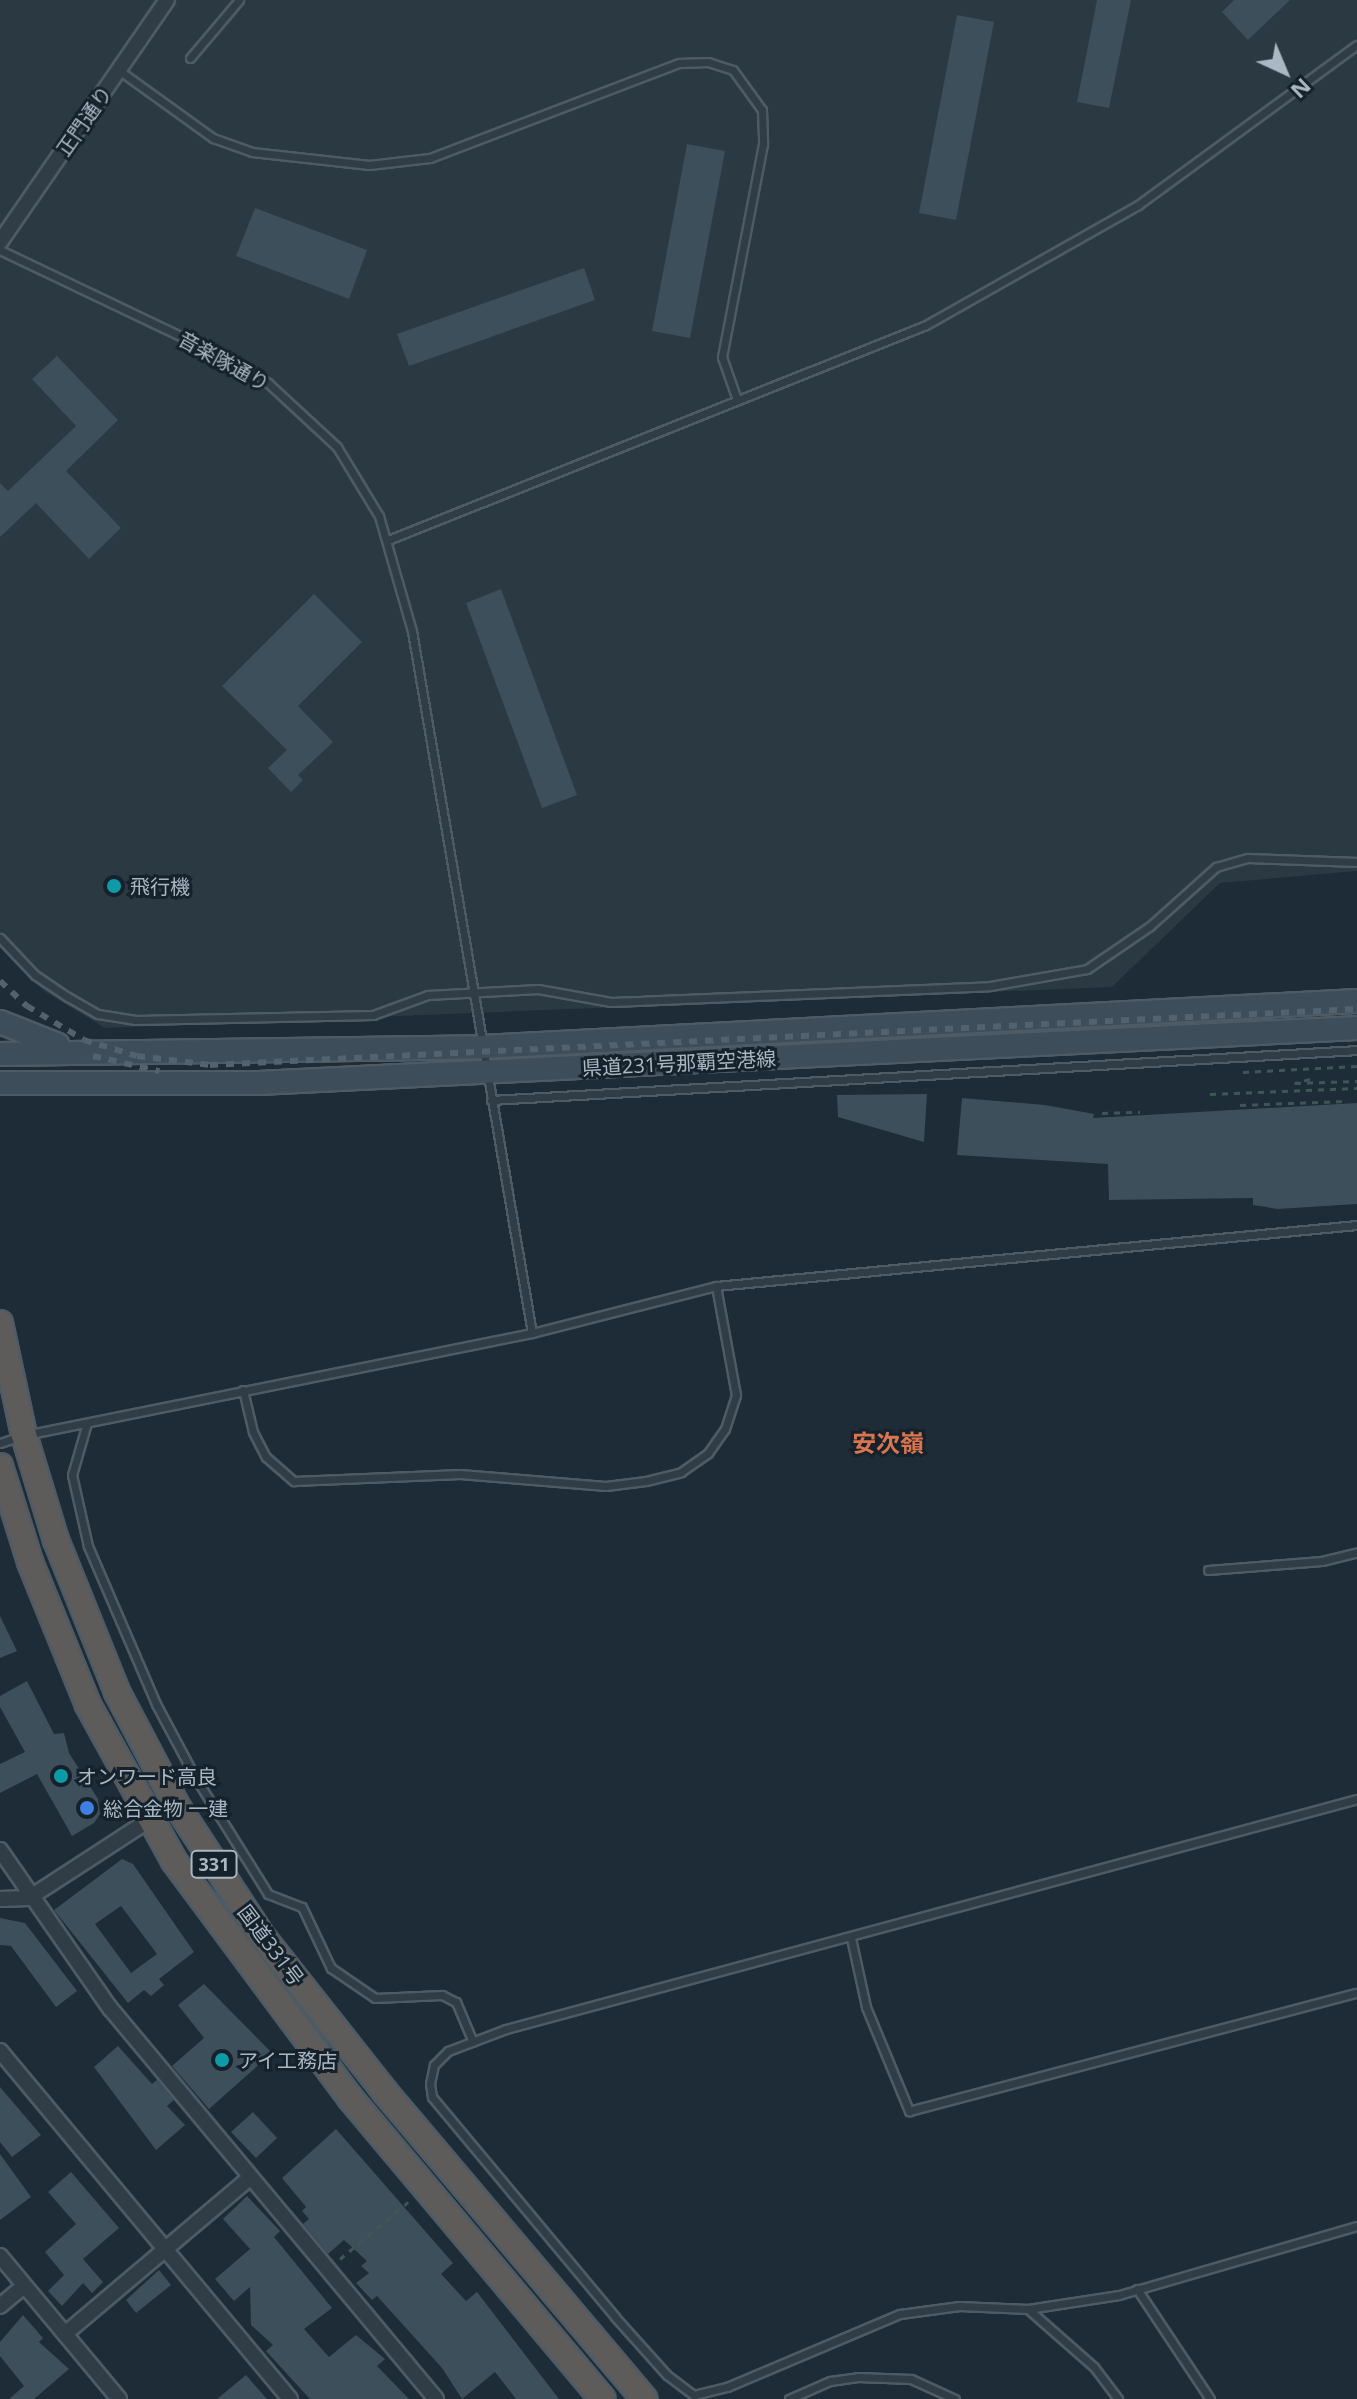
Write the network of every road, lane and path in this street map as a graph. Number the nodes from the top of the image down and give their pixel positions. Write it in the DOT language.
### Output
graph roads {
  1 [pos="167,0"];
  2 [pos="239,0"];
  3 [pos="1357,45"];
  4 [pos="190,58"];
  5 [pos="119,70"];
  6 [pos="0,242"];
  7 [pos="0,250"];
  8 [pos="736,397"];
  9 [pos="388,540"];
  10 [pos="1357,862"];
  11 [pos="0,938"];
  12 [pos="473,992"];
  13 [pos="1357,1001"];
  14 [pos="0,1022"];
  15 [pos="1357,1028"];
  16 [pos="482,1047"];
  17 [pos="1357,1050"];
  18 [pos="93,1052"];
  19 [pos="0,1054"];
  20 [pos="1357,1066"];
  21 [pos="486,1072"];
  22 [pos="1243,1072"];
  23 [pos="1310,1079"];
  24 [pos="1357,1081"];
  25 [pos="0,1083"];
  26 [pos="1357,1088"];
  27 [pos="1210,1094"];
  28 [pos="491,1100"];
  29 [pos="1346,1101"];
  30 [pos="1240,1105"];
  31 [pos="1140,1112"];
  32 [pos="1102,1113"];
  33 [pos="1357,1225"];
  34 [pos="716,1286"];
  35 [pos="0,1323"];
  36 [pos="532,1333"];
  37 [pos="243,1390"];
  38 [pos="87,1423"];
  39 [pos="24,1435"];
  40 [pos="0,1443"];
  41 [pos="0,1466"];
  42 [pos="1357,1552"];
  43 [pos="1208,1570"];
  44 [pos="1357,1799"];
  45 [pos="149,1820"];
  46 [pos="0,1850"];
  47 [pos="29,1898"];
  48 [pos="0,1899"];
  49 [pos="851,1938"];
  50 [pos="1357,1993"];
  51 [pos="473,2042"];
  52 [pos="0,2051"];
  53 [pos="251,2177"];
  54 [pos="408,2201"];
  55 [pos="1357,2226"];
  56 [pos="166,2249"];
  57 [pos="0,2256"];
  58 [pos="328,2269"];
  59 [pos="24,2286"];
  60 [pos="1137,2289"];
  61 [pos="0,2306"];
  62 [pos="1028,2309"];
  63 [pos="65,2334"];
  64 [pos="792,2398"];
  65 [pos="119,2399"];
  66 [pos="290,2399"];
  67 [pos="436,2399"];
  68 [pos="603,2399"];
  69 [pos="644,2399"];
  70 [pos="955,2399"];
  71 [pos="1118,2399"];
  72 [pos="1210,2399"];
  1 -- 5 [label="street, 正門通り"];
  2 -- 4 [label="lane"];
  3 -- 8 [label="lane"];
  5 -- 6 [label="street, 正門通り"];
  5 -- 8 [label="lane"];
  7 -- 9 [label="lane, 音楽隊通り"];
  8 -- 9 [label="lane"];
  9 -- 12 [label="lane, 音楽隊通り"];
  10 -- 12 [label="lane"];
  11 -- 12 [label="lane"];
  12 -- 16 [label="lane, 音楽隊通り"];
  13 -- 16 [label="main road, 県道231号那覇空港線"];
  14 -- 18 [label="main road"];
  15 -- 21 [label="main road, 県道231号那覇空港線"];
  16 -- 18 [label="main road, 県道231号那覇空港線"];
  16 -- 21 [label="lane, 音楽隊通り"];
  17 -- 28 [label="lane"];
  18 -- 19 [label="main road, 県道231号那覇空港線"];
  20 -- 22 [label="path"];
  21 -- 25 [label="main road, 県道231号那覇空港線"];
  21 -- 28 [label="lane, 音楽隊通り"];
  23 -- 24 [label="path"];
  26 -- 27 [label="path"];
  28 -- 36 [label="lane, 音楽隊通り"];
  29 -- 30 [label="path"];
  31 -- 32 [label="path"];
  33 -- 34 [label="lane"];
  34 -- 36 [label="lane"];
  34 -- 37 [label="lane"];
  35 -- 39 [label="highway, 国道331号 / 331"];
  36 -- 37 [label="lane"];
  37 -- 38 [label="lane"];
  38 -- 39 [label="lane"];
  38 -- 51 [label="lane"];
  39 -- 40 [label="lane"];
  39 -- 69 [label="highway, 国道331号 / 331"];
  41 -- 45 [label="highway, 国道331号 / 331"];
  42 -- 43 [label="lane"];
  44 -- 49 [label="lane"];
  45 -- 47 [label="street"];
  45 -- 68 [label="highway, 国道331号 / 331"];
  46 -- 47 [label="street"];
  47 -- 48 [label="street"];
  47 -- 53 [label="street"];
  49 -- 50 [label="lane"];
  49 -- 51 [label="lane"];
  51 -- 62 [label="lane"];
  52 -- 56 [label="street"];
  53 -- 56 [label="street"];
  53 -- 58 [label="street"];
  54 -- 58 [label="path"];
  55 -- 60 [label="lane"];
  56 -- 63 [label="street"];
  56 -- 66 [label="street"];
  57 -- 59 [label="street"];
  58 -- 67 [label="street"];
  59 -- 61 [label="street"];
  59 -- 63 [label="street"];
  60 -- 62 [label="lane"];
  60 -- 72 [label="lane"];
  62 -- 71 [label="lane"];
  63 -- 65 [label="street"];
  64 -- 70 [label="lane"];
}
